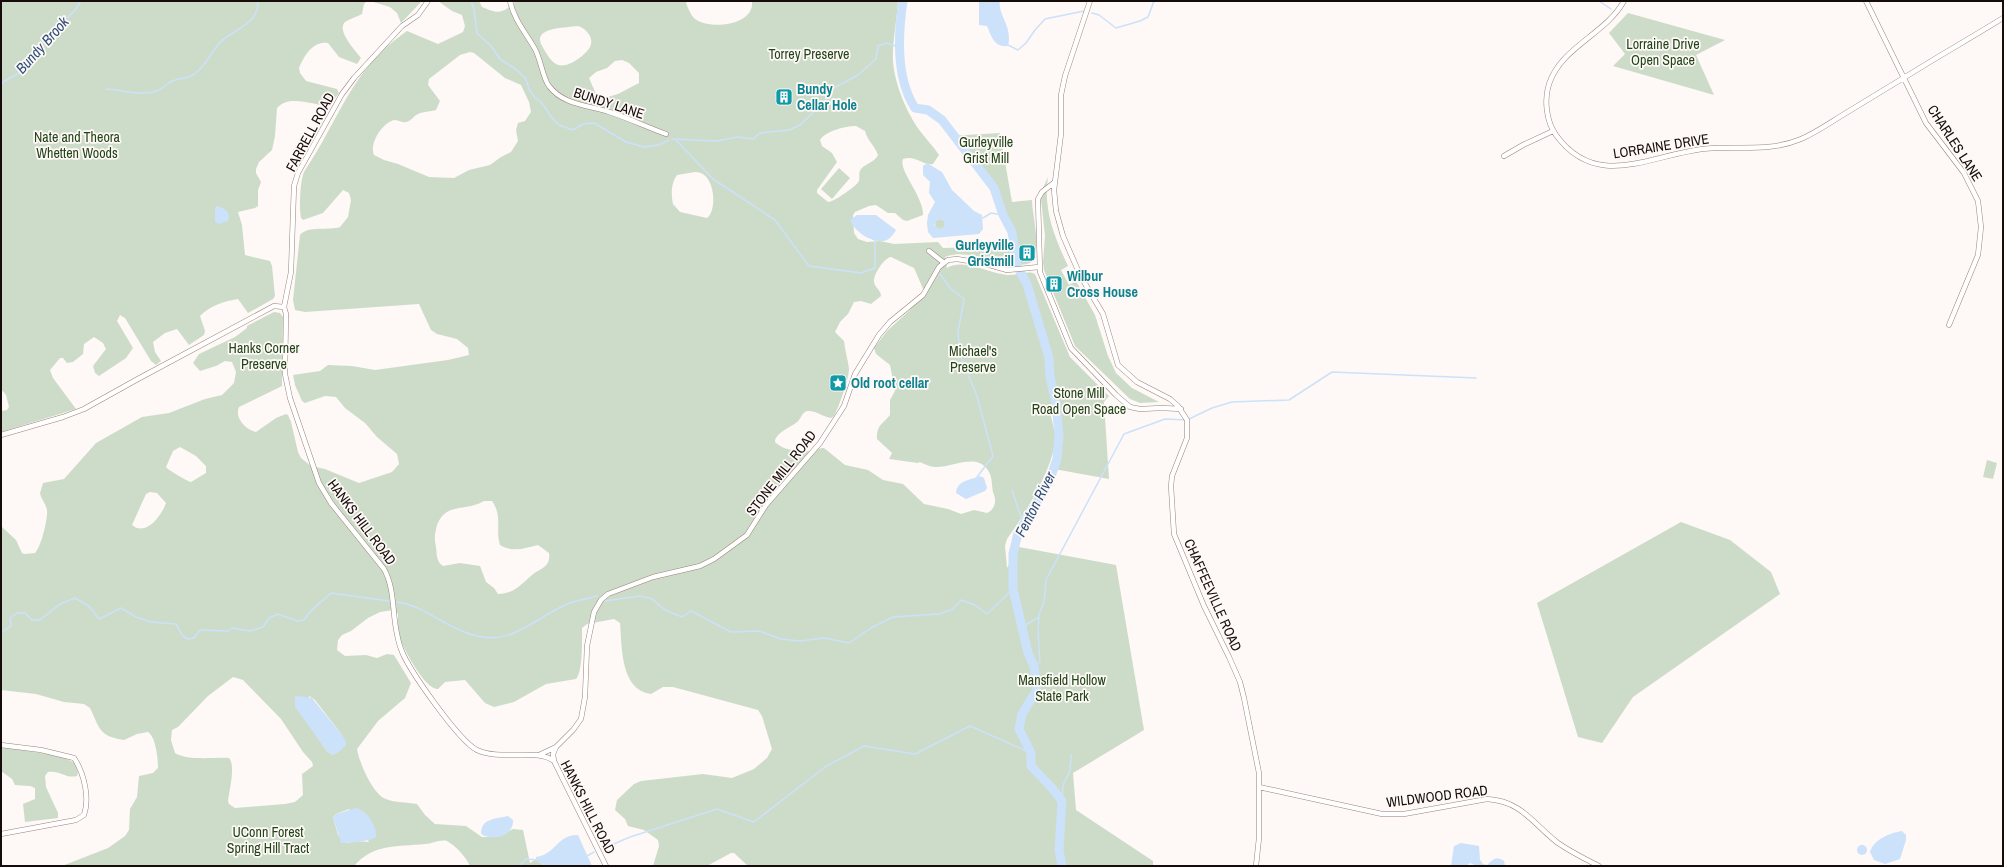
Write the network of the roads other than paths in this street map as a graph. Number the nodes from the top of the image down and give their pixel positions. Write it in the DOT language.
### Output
graph roads {
  1 [pos="428,1"];
  2 [pos="510,1"];
  3 [pos="1090,1"];
  4 [pos="1624,1"];
  5 [pos="1866,1"];
  6 [pos="2003,18"];
  7 [pos="1904,78"];
  8 [pos="1554,131"];
  9 [pos="666,134"];
  10 [pos="1504,156"];
  11 [pos="1055,182"];
  12 [pos="929,251"];
  13 [pos="943,262"];
  14 [pos="1039,267"];
  15 [pos="284,307"];
  16 [pos="1949,326"];
  17 [pos="1181,410"];
  18 [pos="1,435"];
  19 [pos="1,745"];
  20 [pos="556,746"];
  21 [pos="539,755"];
  22 [pos="554,761"];
  23 [pos="1259,787"];
  24 [pos="1,834"];
  25 [pos="606,866"];
  26 [pos="1256,866"];
  27 [pos="1599,866"];
  1 -- 15 [label="street, FARRELL ROAD"];
  2 -- 9 [label="street, BUNDY LANE"];
  3 -- 11 [label="street"];
  4 -- 8 [label="street, LORRAINE DRIVE"];
  5 -- 7 [label="street, CHARLES LANE"];
  6 -- 7 [label="street, LORRAINE DRIVE"];
  7 -- 8 [label="street, LORRAINE DRIVE"];
  7 -- 16 [label="street, CHARLES LANE"];
  8 -- 10 [label="street"];
  11 -- 14 [label="street"];
  11 -- 17 [label="street"];
  12 -- 13 [label="street"];
  13 -- 14 [label="street"];
  13 -- 20 [label="street, STONE MILL ROAD"];
  14 -- 17 [label="street"];
  15 -- 18 [label="street"];
  15 -- 21 [label="street, HANKS HILL ROAD"];
  17 -- 23 [label="street, CHAFFEEVILLE ROAD"];
  19 -- 24 [label="street"];
  20 -- 21 [label="street, STONE MILL ROAD"];
  20 -- 22 [label="street"];
  21 -- 22 [label="street, HANKS HILL ROAD"];
  22 -- 25 [label="street, HANKS HILL ROAD"];
  23 -- 26 [label="street, CHAFFEEVILLE ROAD"];
  23 -- 27 [label="street, WILDWOOD ROAD"];
}
